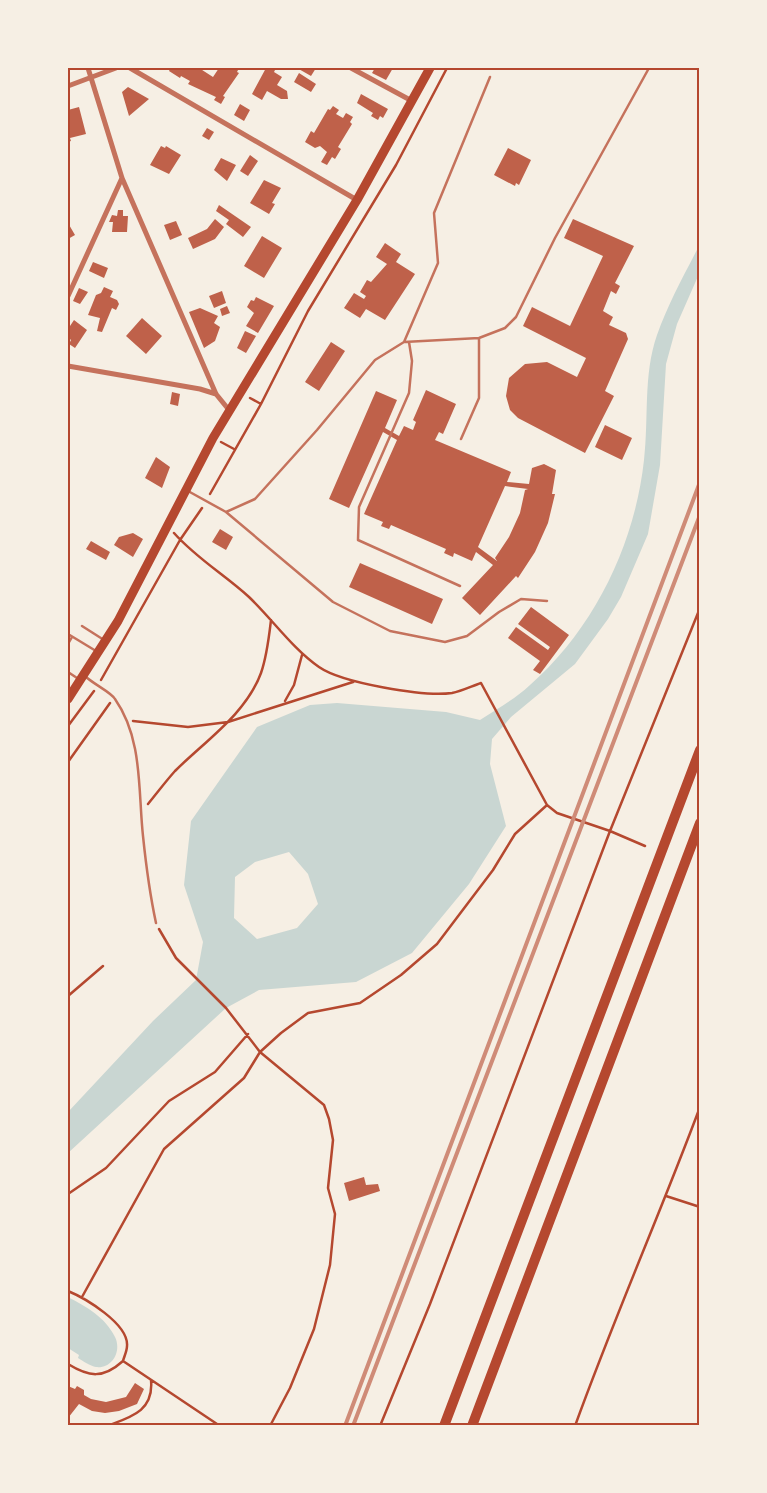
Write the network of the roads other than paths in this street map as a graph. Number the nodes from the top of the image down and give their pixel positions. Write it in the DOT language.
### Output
graph roads {
  1 [pos="88,68"];
  2 [pos="116,68"];
  3 [pos="130,68"];
  4 [pos="351,68"];
  5 [pos="430,68"];
  6 [pos="649,68"];
  7 [pos="91,76"];
  8 [pos="490,77"];
  9 [pos="68,86"];
  10 [pos="413,101"];
  11 [pos="122,178"];
  12 [pos="357,200"];
  13 [pos="68,296"];
  14 [pos="479,338"];
  15 [pos="404,342"];
  16 [pos="409,342"];
  17 [pos="68,366"];
  18 [pos="216,394"];
  19 [pos="229,410"];
  20 [pos="462,439"];
  21 [pos="185,489"];
  22 [pos="226,512"];
  23 [pos="460,586"];
  24 [pos="547,601"];
  25 [pos="82,626"];
  26 [pos="68,634"];
  27 [pos="72,637"];
  28 [pos="105,641"];
  29 [pos="68,644"];
  30 [pos="98,652"];
  31 [pos="68,672"];
  32 [pos="82,678"];
  33 [pos="68,699"];
  34 [pos="700,750"];
  35 [pos="700,823"];
  36 [pos="156,923"];
  37 [pos="444,1426"];
  38 [pos="472,1426"];
  1 -- 7 [label="street"];
  2 -- 7 [label="street"];
  3 -- 12 [label="street"];
  4 -- 10 [label="street"];
  5 -- 10 [label="main road"];
  6 -- 14 [label="lane"];
  7 -- 9 [label="street"];
  7 -- 11 [label="street"];
  8 -- 15 [label="lane"];
  10 -- 12 [label="main road"];
  11 -- 13 [label="street"];
  11 -- 18 [label="street"];
  12 -- 19 [label="main road"];
  14 -- 16 [label="lane"];
  14 -- 20 [label="lane"];
  15 -- 16 [label="lane"];
  15 -- 22 [label="lane"];
  16 -- 23 [label="lane"];
  17 -- 18 [label="street"];
  18 -- 19 [label="street"];
  19 -- 21 [label="main road"];
  21 -- 22 [label="lane"];
  21 -- 28 [label="main road"];
  22 -- 24 [label="lane"];
  25 -- 28 [label="lane"];
  26 -- 27 [label="lane"];
  27 -- 29 [label="lane"];
  27 -- 30 [label="lane"];
  28 -- 30 [label="main road"];
  30 -- 32 [label="main road"];
  31 -- 32 [label="lane"];
  32 -- 33 [label="main road"];
  32 -- 36 [label="lane"];
  34 -- 37 [label="highway"];
  35 -- 38 [label="highway"];
}
